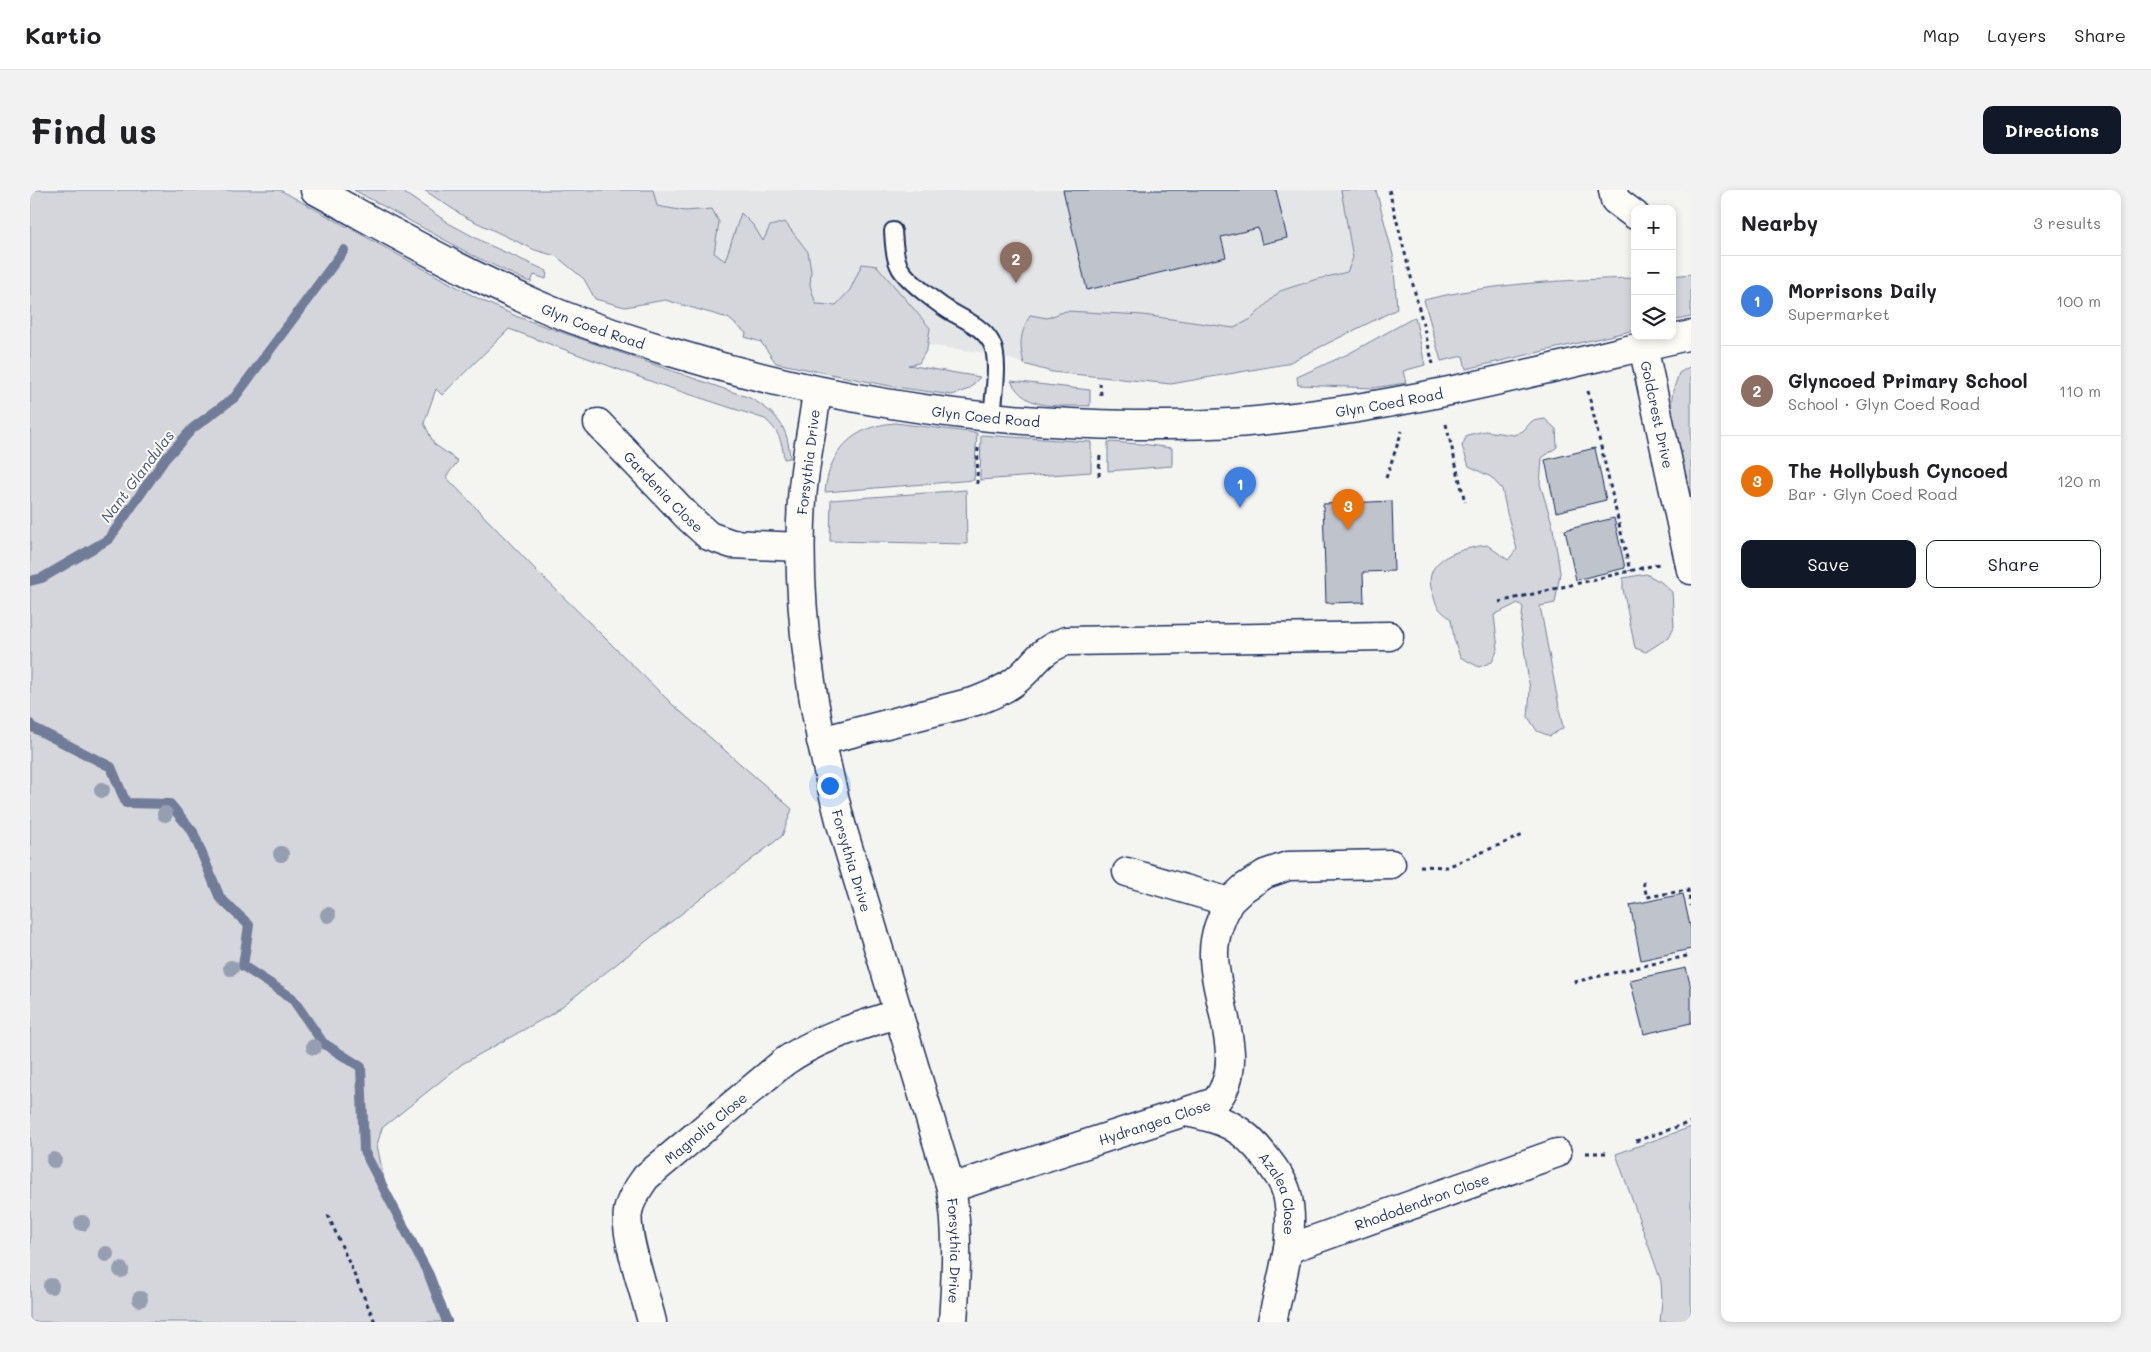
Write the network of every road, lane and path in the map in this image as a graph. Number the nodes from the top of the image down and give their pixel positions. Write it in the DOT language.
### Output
graph roads {
  1 [pos="315,190"];
  2 [pos="1389,190"];
  3 [pos="1613,190"];
  4 [pos="1631,212"];
  5 [pos="893,231"];
  6 [pos="1691,335"];
  7 [pos="1643,346"];
  8 [pos="1581,361"];
  9 [pos="1432,363"];
  10 [pos="817,391"];
  11 [pos="1406,401"];
  12 [pos="985,417"];
  13 [pos="598,422"];
  14 [pos="1446,424"];
  15 [pos="1386,478"];
  16 [pos="977,484"];
  17 [pos="1465,502"];
  18 [pos="800,547"];
  19 [pos="1690,564"];
  20 [pos="1630,570"];
  21 [pos="1499,602"];
  22 [pos="1389,636"];
  23 [pos="821,741"];
  24 [pos="1523,836"];
  25 [pos="1391,864"];
  26 [pos="1127,872"];
  27 [pos="1642,882"];
  28 [pos="1229,902"];
  29 [pos="1691,906"];
  30 [pos="1691,955"];
  31 [pos="1574,982"];
  32 [pos="899,1013"];
  33 [pos="1186,1112"];
  34 [pos="1691,1122"];
  35 [pos="1636,1141"];
  36 [pos="1556,1153"];
  37 [pos="951,1188"];
  38 [pos="328,1215"];
  39 [pos="1288,1249"];
  40 [pos="375,1322"];
  41 [pos="652,1322"];
  42 [pos="953,1322"];
  43 [pos="1272,1322"];
  1 -- 10 [label="street, Glyn Coed Road"];
  2 -- 9 [label="path"];
  3 -- 4 [label="street"];
  5 -- 12 [label="lane"];
  6 -- 7 [label="street, Glyn Coed Road"];
  7 -- 8 [label="street, Glyn Coed Road"];
  7 -- 19 [label="street, Goldcrest Drive"];
  8 -- 11 [label="street, Glyn Coed Road"];
  8 -- 20 [label="path"];
  10 -- 12 [label="street, Glyn Coed Road"];
  10 -- 18 [label="street, Forsythia Drive"];
  11 -- 12 [label="street, Glyn Coed Road"];
  11 -- 15 [label="path"];
  12 -- 16 [label="path"];
  13 -- 18 [label="street, Gardenia Close"];
  14 -- 17 [label="path"];
  18 -- 23 [label="street, Forsythia Drive"];
  19 -- 20 [label="path"];
  20 -- 21 [label="path"];
  22 -- 23 [label="street"];
  23 -- 32 [label="street, Forsythia Drive"];
  24 -- 25 [label="path"];
  25 -- 28 [label="street, Hydrangea Close"];
  26 -- 28 [label="street"];
  27 -- 29 [label="path"];
  28 -- 33 [label="street, Hydrangea Close"];
  30 -- 31 [label="path"];
  32 -- 37 [label="street, Forsythia Drive"];
  32 -- 41 [label="street, Magnolia Close"];
  33 -- 37 [label="street, Hydrangea Close"];
  33 -- 39 [label="street, Azalea Close"];
  34 -- 35 [label="path"];
  36 -- 39 [label="street, Rhododendron Close"];
  37 -- 42 [label="street, Forsythia Drive"];
  38 -- 40 [label="path"];
  39 -- 43 [label="street, Azalea Close"];
}
